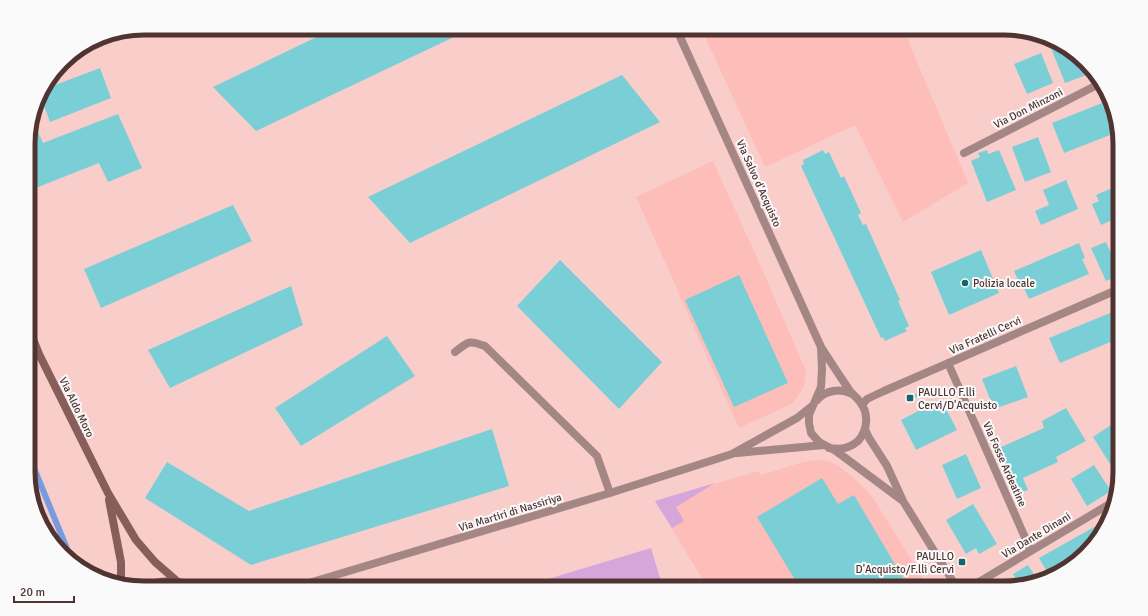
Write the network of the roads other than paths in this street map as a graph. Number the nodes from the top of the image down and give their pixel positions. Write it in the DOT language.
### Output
graph roads {
  1 [pos="679,35"];
  2 [pos="1096,86"];
  3 [pos="964,153"];
  4 [pos="1113,292"];
  5 [pos="35,344"];
  6 [pos="821,347"];
  7 [pos="455,352"];
  8 [pos="948,363"];
  9 [pos="854,396"];
  10 [pos="814,403"];
  11 [pos="862,405"];
  12 [pos="865,429"];
  13 [pos="827,447"];
  14 [pos="732,454"];
  15 [pos="610,493"];
  16 [pos="108,494"];
  17 [pos="904,501"];
  18 [pos="1107,505"];
  19 [pos="1031,551"];
  20 [pos="121,578"];
  21 [pos="177,581"];
  22 [pos="315,581"];
  23 [pos="953,581"];
  24 [pos="981,581"];
  1 -- 6 [label="street, Via Salvo d'Acquisto"];
  2 -- 3 [label="street, Via Don Minzoni"];
  4 -- 8 [label="street, Via Fratelli Cervi"];
  5 -- 16 [label="street, Via Aldo Moro"];
  6 -- 9 [label="street"];
  6 -- 10 [label="street"];
  7 -- 15 [label="street"];
  8 -- 11 [label="street, Via Fratelli Cervi"];
  8 -- 19 [label="street, Via Fosse Ardeatine"];
  9 -- 10 [label="street"];
  9 -- 11 [label="street"];
  10 -- 13 [label="street"];
  10 -- 14 [label="street, Via Martiri di Nassiriya"];
  11 -- 12 [label="street"];
  12 -- 13 [label="street"];
  12 -- 17 [label="street"];
  13 -- 14 [label="street, Via Martiri di Nassiriya"];
  13 -- 17 [label="street"];
  14 -- 15 [label="street, Via Martiri di Nassiriya"];
  15 -- 22 [label="street, Via Martiri di Nassiriya"];
  16 -- 20 [label="street, Via Aldo Moro"];
  16 -- 21 [label="street, Via Aldo Moro"];
  17 -- 23 [label="street"];
  18 -- 19 [label="street, Via Dante Dinani"];
  19 -- 24 [label="street, Via Dante Dinani"];
}
